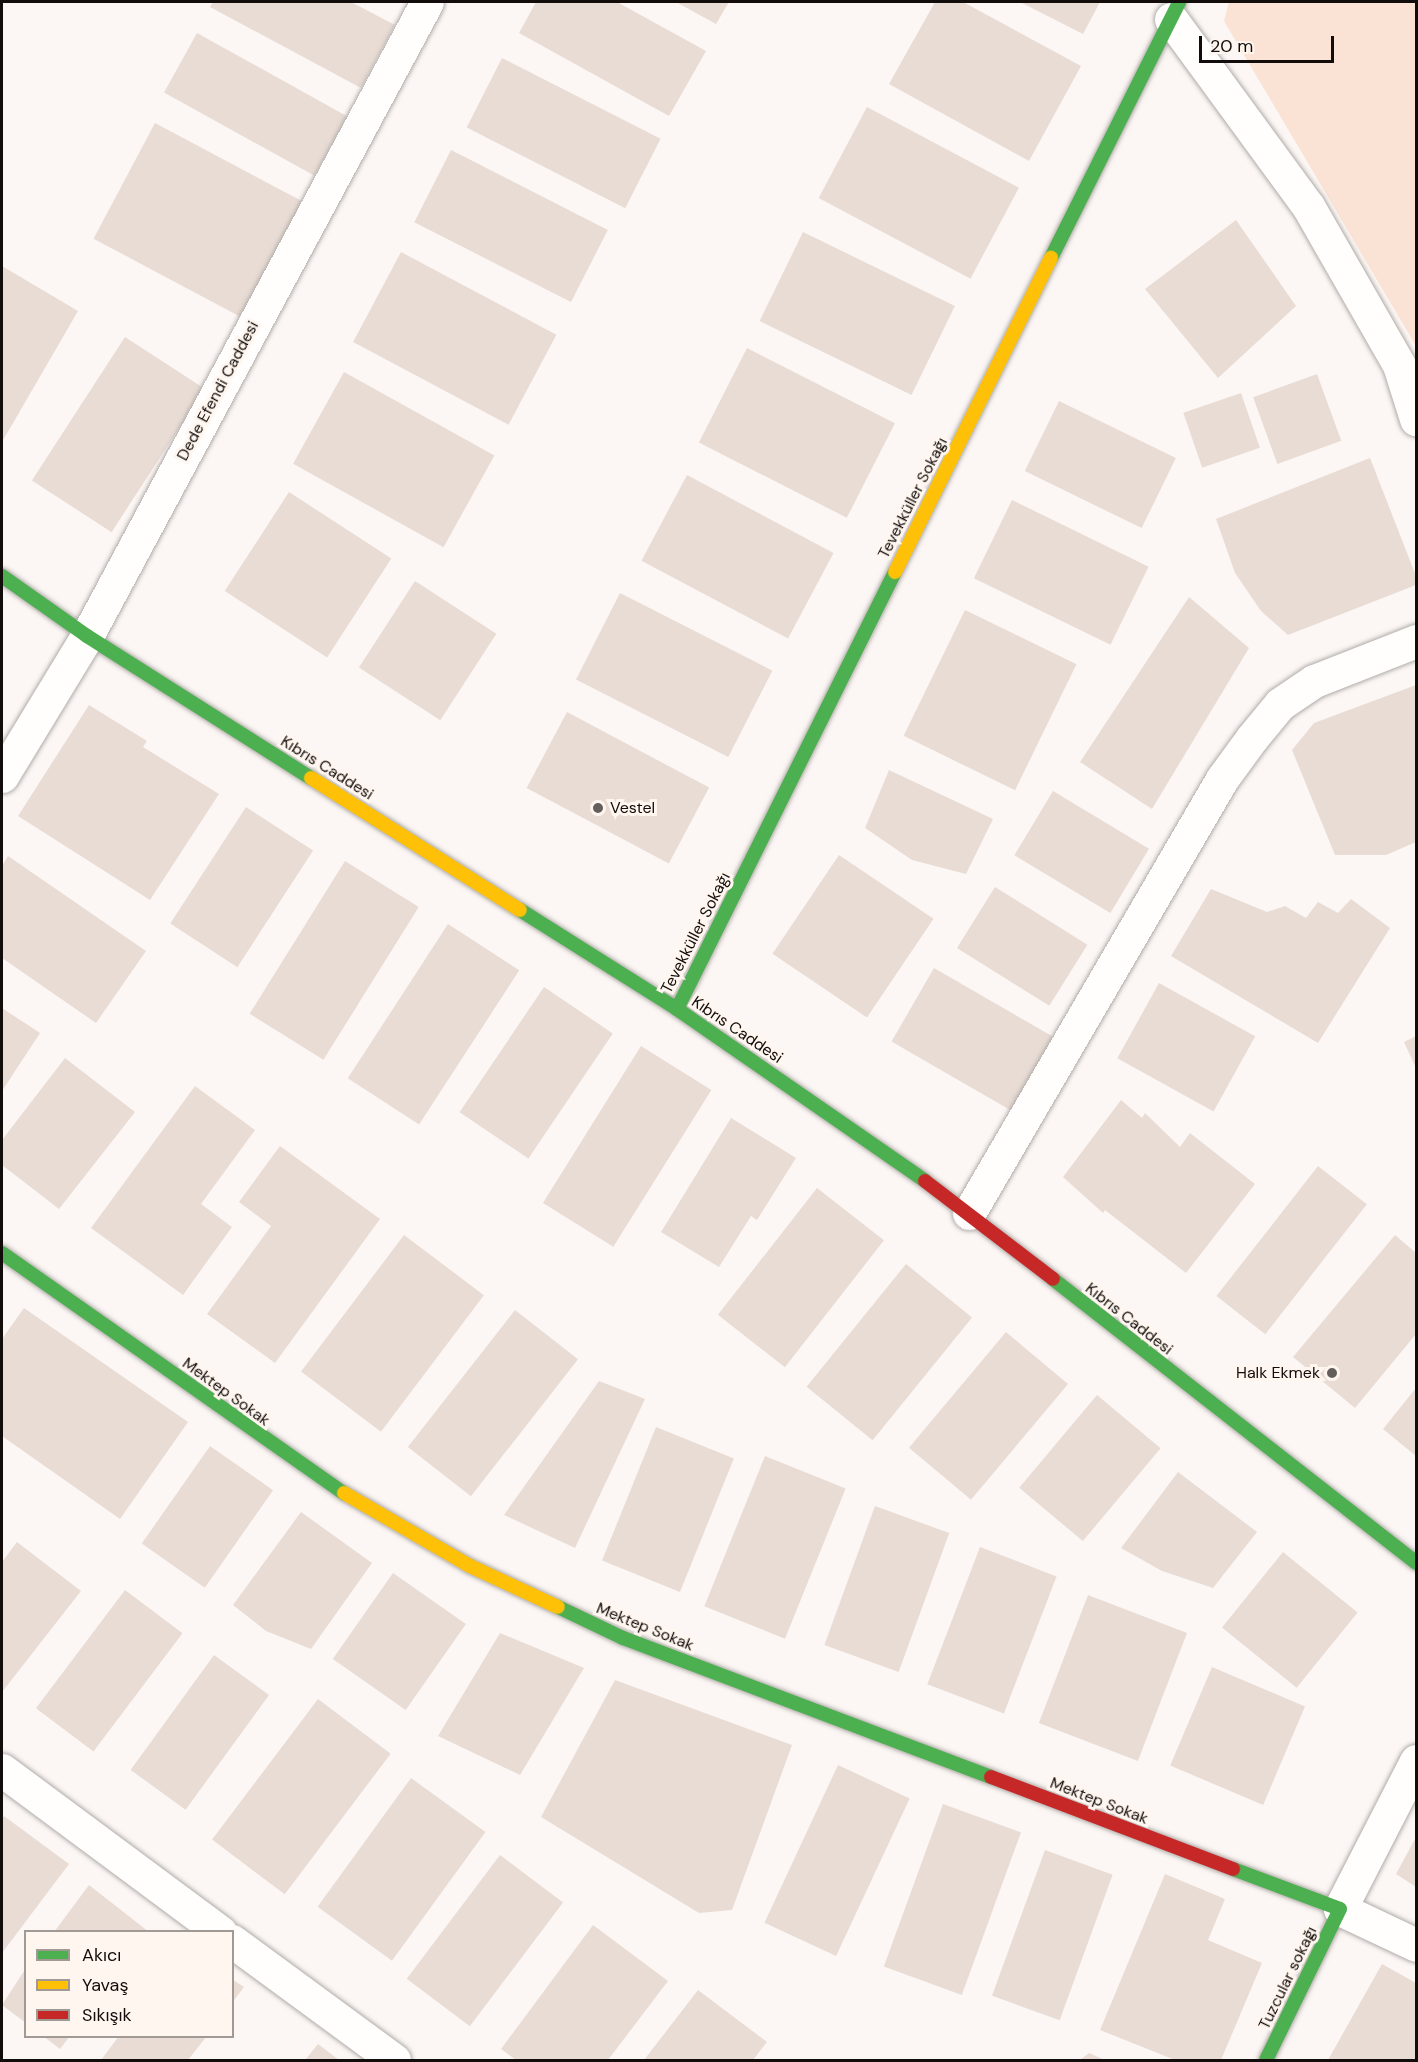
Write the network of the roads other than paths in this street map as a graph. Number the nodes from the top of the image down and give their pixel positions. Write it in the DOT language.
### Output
graph roads {
  1 [pos="427,2"];
  2 [pos="1175,10"];
  3 [pos="1416,419"];
  4 [pos="2,576"];
  5 [pos="87,636"];
  6 [pos="1416,641"];
  7 [pos="2,776"];
  8 [pos="676,1009"];
  9 [pos="969,1213"];
  10 [pos="2,1253"];
  11 [pos="1416,1563"];
  12 [pos="1416,1761"];
  13 [pos="2,1770"];
  14 [pos="1340,1909"];
  15 [pos="217,1930"];
  16 [pos="234,1942"];
  17 [pos="1416,1945"];
  18 [pos="394,2061"];
  19 [pos="1266,2061"];
  1 -- 5 [label="street, Dede Efendi Caddesi"];
  2 -- 3 [label="street"];
  2 -- 8 [label="street, Tevekküller Sokağı"];
  4 -- 5 [label="street, Kıbrıs Caddesi"];
  5 -- 7 [label="street, Dede Efendi Caddesi"];
  5 -- 8 [label="street, Kıbrıs Caddesi"];
  6 -- 9 [label="street"];
  8 -- 9 [label="street, Kıbrıs Caddesi"];
  9 -- 11 [label="street, Kıbrıs Caddesi"];
  10 -- 14 [label="street, Mektep Sokak"];
  12 -- 14 [label="street"];
  13 -- 15 [label="street"];
  14 -- 17 [label="street"];
  14 -- 19 [label="street, Tuzcular sokağı"];
  16 -- 18 [label="street"];
}
